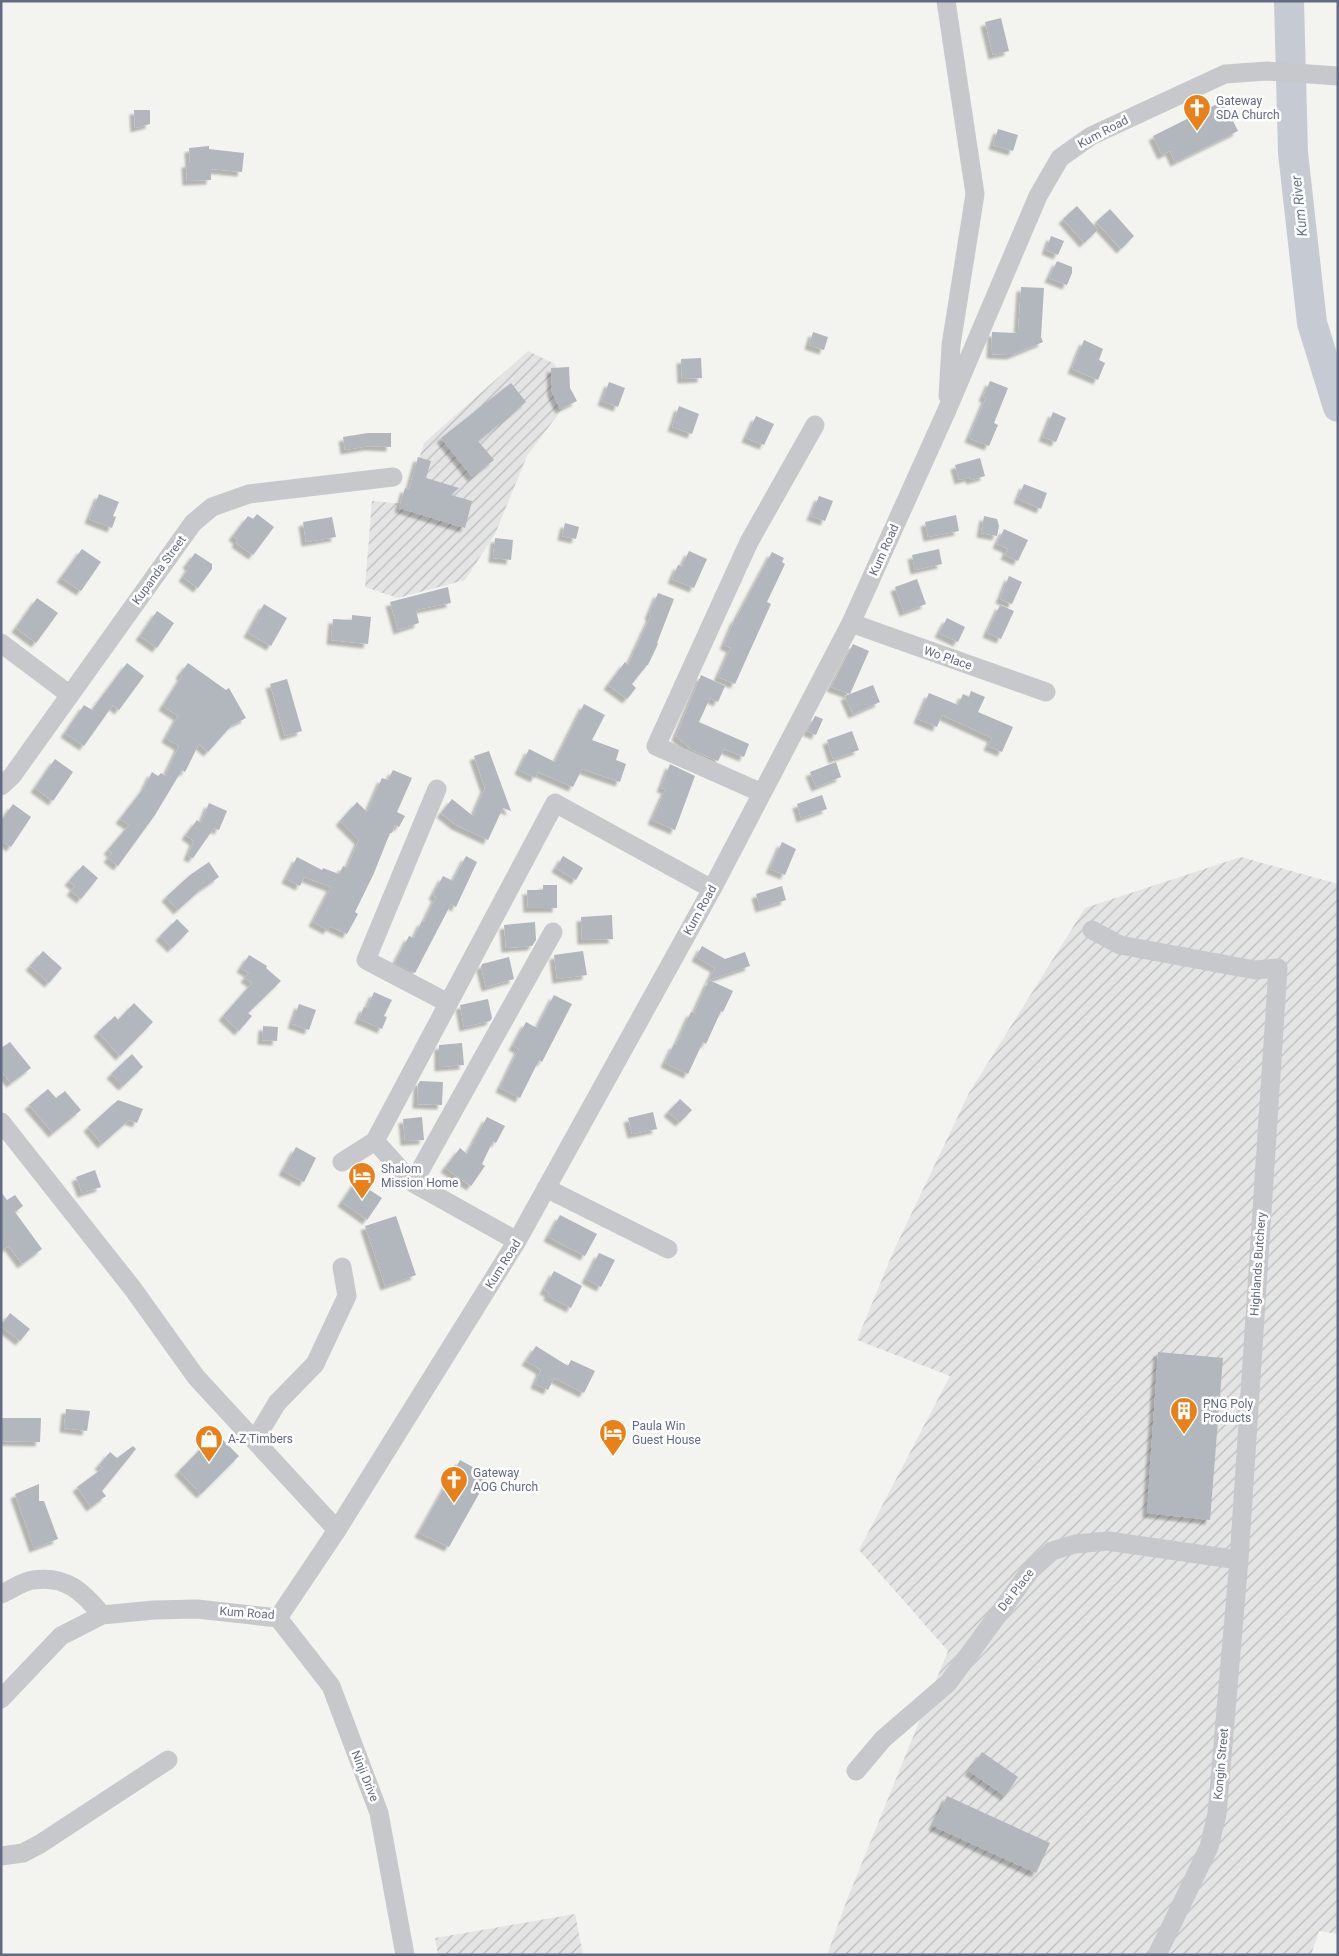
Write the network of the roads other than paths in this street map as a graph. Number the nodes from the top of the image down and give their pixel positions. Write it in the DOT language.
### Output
graph roads {
  1 [pos="946,1"];
  2 [pos="1329,76"];
  3 [pos="947,410"];
  4 [pos="815,424"];
  5 [pos="393,476"];
  6 [pos="851,624"];
  7 [pos="1,643"];
  8 [pos="1046,692"];
  9 [pos="70,695"];
  10 [pos="1,786"];
  11 [pos="437,789"];
  12 [pos="762,793"];
  13 [pos="712,889"];
  14 [pos="1092,930"];
  15 [pos="553,932"];
  16 [pos="448,1003"];
  17 [pos="1,1122"];
  18 [pos="375,1141"];
  19 [pos="342,1162"];
  20 [pos="413,1183"];
  21 [pos="546,1188"];
  22 [pos="518,1240"];
  23 [pos="668,1249"];
  24 [pos="342,1267"];
  25 [pos="255,1440"];
  26 [pos="337,1530"];
  27 [pos="1238,1560"];
  28 [pos="1,1594"];
  29 [pos="102,1615"];
  30 [pos="278,1618"];
  31 [pos="1,1699"];
  32 [pos="168,1760"];
  33 [pos="856,1771"];
  34 [pos="1,1856"];
  35 [pos="405,1955"];
  36 [pos="1157,1955"];
  1 -- 3 [label="street"];
  2 -- 3 [label="street, Kum Road"];
  3 -- 6 [label="street, Kum Road"];
  4 -- 12 [label="street"];
  5 -- 9 [label="street, Kupanda Street"];
  6 -- 8 [label="street, Wo Place"];
  6 -- 12 [label="street, Kum Road"];
  7 -- 9 [label="street"];
  9 -- 10 [label="street, Kupanda Street"];
  11 -- 16 [label="street"];
  12 -- 13 [label="street, Kum Road"];
  13 -- 16 [label="street"];
  13 -- 21 [label="street, Kum Road"];
  14 -- 27 [label="street, Highlands Butchery"];
  15 -- 20 [label="street"];
  16 -- 18 [label="street"];
  17 -- 25 [label="street"];
  18 -- 19 [label="street"];
  18 -- 20 [label="street"];
  20 -- 22 [label="street"];
  21 -- 22 [label="street, Kum Road"];
  21 -- 23 [label="street"];
  22 -- 26 [label="street, Kum Road"];
  24 -- 25 [label="street"];
  25 -- 26 [label="street"];
  26 -- 30 [label="street, Kum Road"];
  27 -- 33 [label="street, Dei Place"];
  27 -- 36 [label="street, Kongin Street"];
  28 -- 29 [label="street"];
  29 -- 30 [label="street, Kum Road"];
  29 -- 31 [label="street, Kum Road"];
  30 -- 35 [label="street, Ninji Drive"];
  32 -- 34 [label="street"];
}
